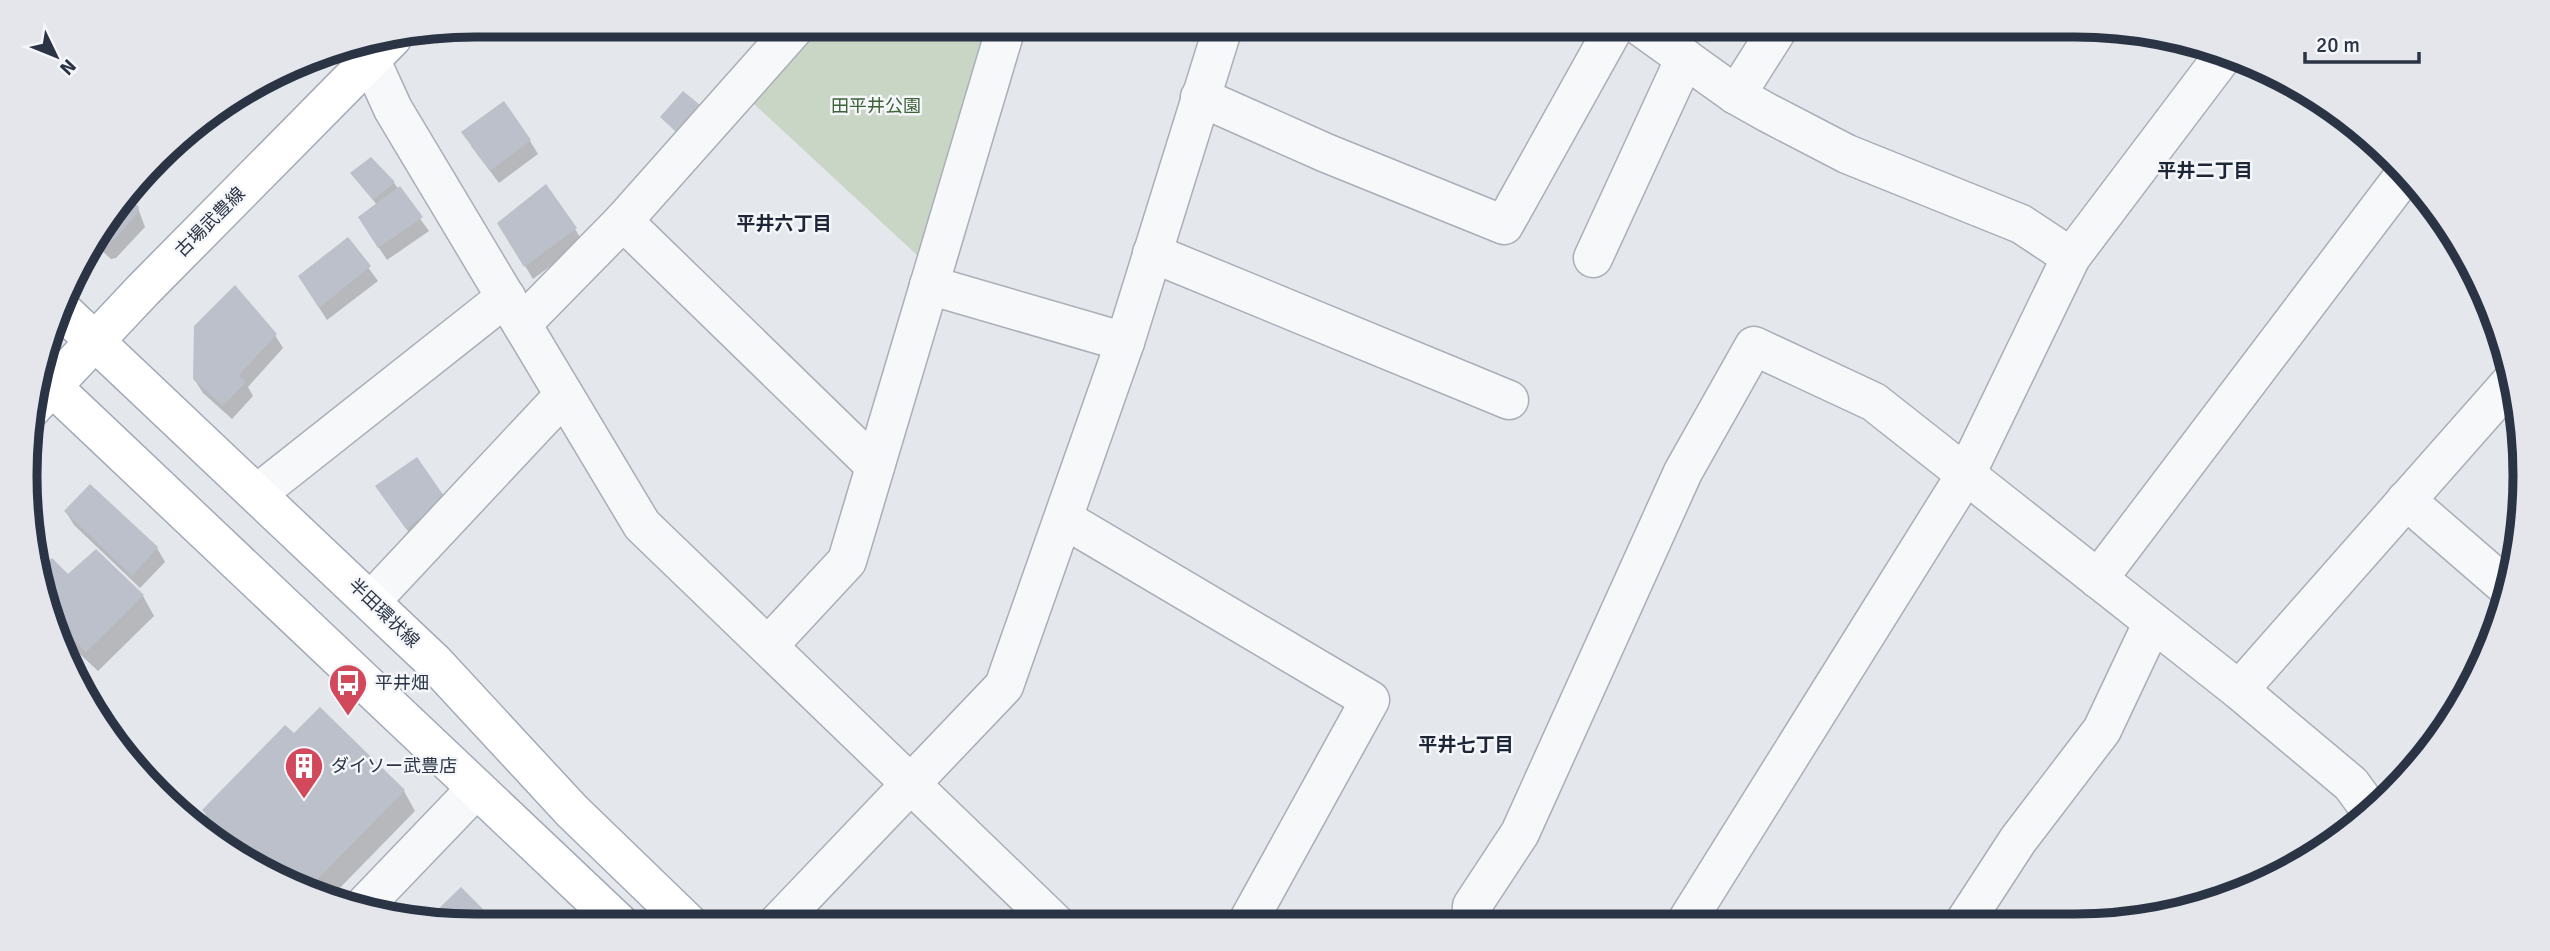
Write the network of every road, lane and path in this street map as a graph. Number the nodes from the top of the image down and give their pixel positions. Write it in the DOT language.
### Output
graph roads {
  1 [pos="786,37"];
  2 [pos="1003,37"];
  3 [pos="1220,37"];
  4 [pos="1609,37"];
  5 [pos="1655,37"];
  6 [pos="1773,37"];
  7 [pos="373,49"];
  8 [pos="375,49"];
  9 [pos="1685,58"];
  10 [pos="2219,61"];
  11 [pos="1736,95"];
  12 [pos="1200,97"];
  13 [pos="2399,181"];
  14 [pos="623,220"];
  15 [pos="1152,253"];
  16 [pos="2071,257"];
  17 [pos="1593,258"];
  18 [pos="929,285"];
  19 [pos="514,310"];
  20 [pos="67,315"];
  21 [pos="95,341"];
  22 [pos="1125,342"];
  23 [pos="46,388"];
  24 [pos="2505,389"];
  25 [pos="45,393"];
  26 [pos="564,394"];
  27 [pos="1509,400"];
  28 [pos="876,466"];
  29 [pos="1966,474"];
  30 [pos="258,493"];
  31 [pos="2406,500"];
  32 [pos="1065,519"];
  33 [pos="2098,579"];
  34 [pos="2500,581"];
  35 [pos="371,601"];
  36 [pos="2152,624"];
  37 [pos="768,646"];
  38 [pos="2239,690"];
  39 [pos="911,786"];
  40 [pos="477,789"];
  41 [pos="2365,804"];
  42 [pos="369,901"];
  43 [pos="609,914"];
  44 [pos="679,914"];
  45 [pos="787,914"];
  46 [pos="1045,914"];
  47 [pos="1252,914"];
  48 [pos="1472,914"];
  49 [pos="1701,914"];
  50 [pos="1970,914"];
  1 -- 14 [label="street"];
  2 -- 18 [label="street"];
  3 -- 12 [label="street"];
  4 -- 12 [label="street"];
  5 -- 9 [label="street"];
  6 -- 11 [label="street"];
  7 -- 21 [label="main road, 古場武豊線"];
  8 -- 19 [label="street"];
  9 -- 11 [label="street"];
  9 -- 17 [label="street"];
  10 -- 16 [label="street"];
  11 -- 16 [label="street"];
  12 -- 15 [label="street"];
  13 -- 33 [label="street"];
  14 -- 19 [label="street"];
  14 -- 28 [label="street"];
  15 -- 22 [label="street"];
  15 -- 27 [label="street"];
  16 -- 29 [label="street"];
  18 -- 22 [label="street"];
  18 -- 28 [label="street"];
  19 -- 26 [label="street"];
  19 -- 30 [label="street"];
  20 -- 21 [label="main road, 半田環状線"];
  21 -- 23 [label="main road, 古場武豊線"];
  21 -- 30 [label="main road, 半田環状線"];
  22 -- 32 [label="street"];
  24 -- 31 [label="street"];
  25 -- 40 [label="main road"];
  26 -- 35 [label="street"];
  26 -- 37 [label="street"];
  28 -- 37 [label="street"];
  29 -- 33 [label="street"];
  29 -- 48 [label="street"];
  29 -- 49 [label="street"];
  30 -- 35 [label="main road, 半田環状線"];
  31 -- 34 [label="street"];
  31 -- 38 [label="street"];
  32 -- 39 [label="street"];
  32 -- 47 [label="street"];
  33 -- 36 [label="street"];
  35 -- 44 [label="main road, 半田環状線"];
  36 -- 38 [label="street"];
  36 -- 50 [label="street"];
  37 -- 39 [label="street"];
  38 -- 41 [label="street"];
  39 -- 45 [label="street"];
  39 -- 46 [label="street"];
  40 -- 42 [label="street"];
  40 -- 43 [label="main road"];
}
